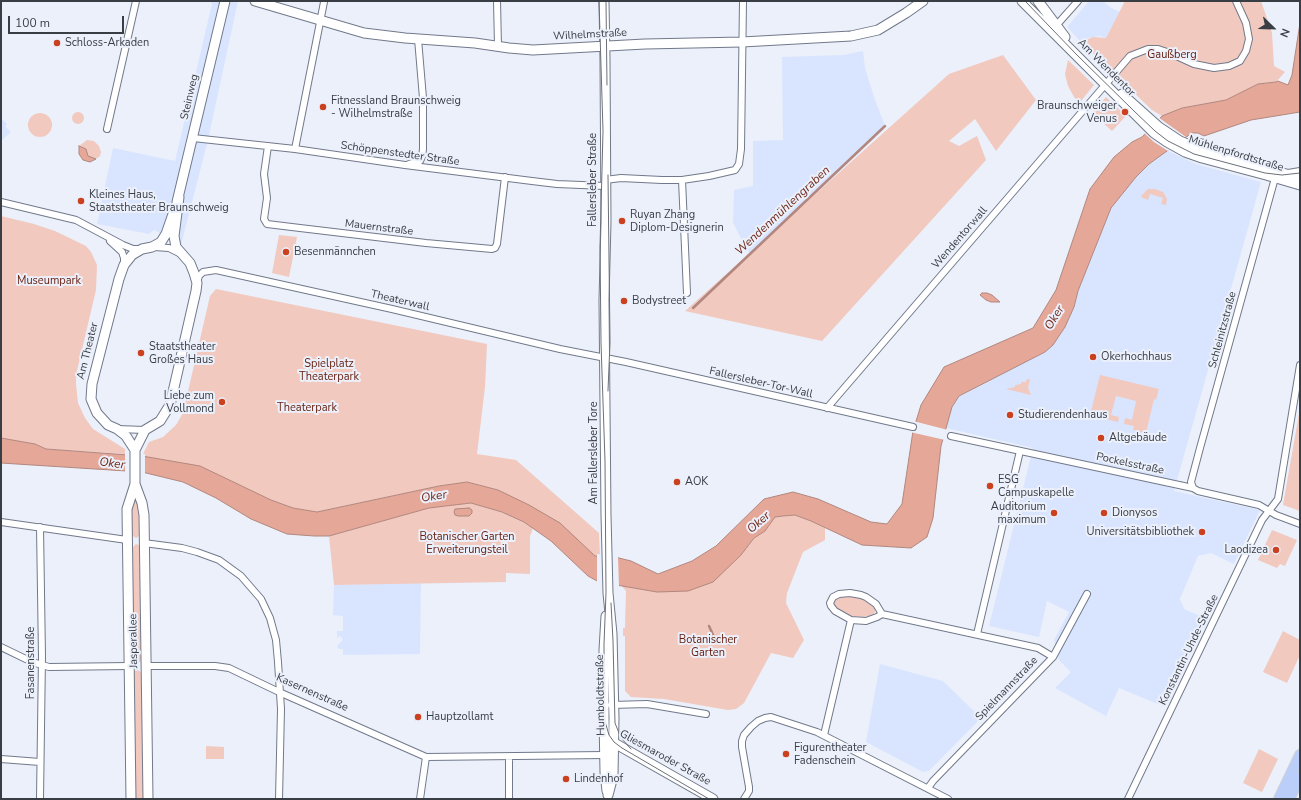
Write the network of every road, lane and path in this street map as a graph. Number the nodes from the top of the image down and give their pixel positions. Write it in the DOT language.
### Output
graph roads {
  1 [pos="136,1"];
  2 [pos="225,1"];
  3 [pos="255,1"];
  4 [pos="497,1"];
  5 [pos="604,1"];
  6 [pos="743,1"];
  7 [pos="923,1"];
  8 [pos="1022,1"];
  9 [pos="1038,1"];
  10 [pos="1078,1"];
  11 [pos="1236,1"];
  12 [pos="324,2"];
  13 [pos="320,20"];
  14 [pos="1057,26"];
  15 [pos="1047,27"];
  16 [pos="418,39"];
  17 [pos="742,42"];
  18 [pos="498,46"];
  19 [pos="605,46"];
  20 [pos="1107,82"];
  21 [pos="1150,124"];
  22 [pos="107,129"];
  23 [pos="193,138"];
  24 [pos="1177,144"];
  25 [pos="268,146"];
  26 [pos="295,149"];
  27 [pos="405,165"];
  28 [pos="1300,171"];
  29 [pos="1286,173"];
  30 [pos="504,177"];
  31 [pos="1275,178"];
  32 [pos="1300,178"];
  33 [pos="682,180"];
  34 [pos="605,183"];
  35 [pos="1300,185"];
  36 [pos="179,198"];
  37 [pos="1,202"];
  38 [pos="98,231"];
  39 [pos="152,247"];
  40 [pos="142,249"];
  41 [pos="181,253"];
  42 [pos="124,265"];
  43 [pos="192,267"];
  44 [pos="203,272"];
  45 [pos="197,283"];
  46 [pos="687,293"];
  47 [pos="605,358"];
  48 [pos="1300,365"];
  49 [pos="826,408"];
  50 [pos="912,427"];
  51 [pos="117,429"];
  52 [pos="145,430"];
  53 [pos="951,436"];
  54 [pos="135,450"];
  55 [pos="1020,451"];
  56 [pos="135,484"];
  57 [pos="1193,488"];
  58 [pos="1270,511"];
  59 [pos="1,522"];
  60 [pos="1300,524"];
  61 [pos="40,527"];
  62 [pos="127,540"];
  63 [pos="144,543"];
  64 [pos="607,549"];
  65 [pos="1087,594"];
  66 [pos="882,614"];
  67 [pos="851,620"];
  68 [pos="977,634"];
  69 [pos="1,647"];
  70 [pos="1053,656"];
  71 [pos="42,665"];
  72 [pos="129,666"];
  73 [pos="146,666"];
  74 [pos="279,692"];
  75 [pos="609,705"];
  76 [pos="706,714"];
  77 [pos="824,735"];
  78 [pos="605,738"];
  79 [pos="614,743"];
  80 [pos="609,755"];
  81 [pos="1300,755"];
  82 [pos="426,757"];
  83 [pos="509,757"];
  84 [pos="1,759"];
  85 [pos="40,762"];
  86 [pos="1300,777"];
  87 [pos="928,788"];
  88 [pos="608,797"];
  89 [pos="40,799"];
  90 [pos="131,799"];
  91 [pos="148,799"];
  92 [pos="279,799"];
  93 [pos="420,799"];
  94 [pos="509,799"];
  95 [pos="713,799"];
  96 [pos="744,799"];
  97 [pos="948,799"];
  98 [pos="1128,799"];
  99 [pos="1279,799"];
  100 [pos="1289,799"];
  1 -- 22 [label="street"];
  2 -- 23 [label="main road, Steinweg"];
  3 -- 13 [label="main road, Wilhelmstraße"];
  4 -- 18 [label="street"];
  5 -- 19 [label="main road, Fallersleber Straße"];
  6 -- 17 [label="street, Schöppenstedter Straße"];
  7 -- 17 [label="main road, Wilhelmstraße"];
  8 -- 15 [label="main road, Am Wendentor"];
  9 -- 14 [label="main road, Am Wendentor"];
  10 -- 14 [label="street"];
  11 -- 20 [label="street, Wendentorwall"];
  12 -- 13 [label="street"];
  13 -- 16 [label="main road, Wilhelmstraße"];
  13 -- 26 [label="street"];
  14 -- 15 [label="street"];
  14 -- 20 [label="main road, Am Wendentor"];
  15 -- 20 [label="main road, Am Wendentor"];
  16 -- 18 [label="main road, Wilhelmstraße"];
  16 -- 27 [label="street"];
  17 -- 19 [label="main road, Wilhelmstraße"];
  17 -- 33 [label="street, Schöppenstedter Straße"];
  18 -- 19 [label="main road, Wilhelmstraße"];
  19 -- 34 [label="main road, Fallersleber Straße"];
  20 -- 21 [label="main road, Am Wendentor"];
  20 -- 49 [label="street, Wendentorwall"];
  21 -- 24 [label="main road, Mühlenpfordtstraße"];
  23 -- 25 [label="street, Schöppenstedter Straße"];
  23 -- 36 [label="main road, Steinweg"];
  24 -- 29 [label="main road, Mühlenpfordtstraße"];
  24 -- 31 [label="main road, Mühlenpfordtstraße"];
  25 -- 26 [label="street, Schöppenstedter Straße"];
  25 -- 30 [label="street, Mauernstraße"];
  26 -- 27 [label="street, Schöppenstedter Straße"];
  27 -- 30 [label="street, Schöppenstedter Straße"];
  28 -- 29 [label="street"];
  29 -- 32 [label="main road, Mühlenpfordtstraße"];
  30 -- 34 [label="street, Schöppenstedter Straße"];
  31 -- 35 [label="main road, Mühlenpfordtstraße"];
  31 -- 57 [label="street, Schleinitzstraße"];
  33 -- 34 [label="street, Schöppenstedter Straße"];
  33 -- 46 [label="street"];
  34 -- 47 [label="main road, Fallersleber Straße"];
  36 -- 39 [label="main road, Steinweg"];
  36 -- 41 [label="main road, Steinweg"];
  37 -- 38 [label="street"];
  38 -- 40 [label="street"];
  38 -- 42 [label="street"];
  39 -- 40 [label="main road, Am Theater"];
  39 -- 41 [label="street, Am Theater"];
  40 -- 42 [label="main road, Am Theater"];
  41 -- 43 [label="main road"];
  42 -- 51 [label="main road, Am Theater"];
  43 -- 44 [label="street"];
  43 -- 45 [label="main road"];
  44 -- 45 [label="street"];
  44 -- 47 [label="street, Theaterwall"];
  45 -- 52 [label="main road"];
  47 -- 49 [label="street, Fallersleber-Tor-Wall"];
  47 -- 64 [label="main road, Am Fallersleber Tore"];
  48 -- 58 [label="street, Konstantin-Uhde-Straße"];
  49 -- 50 [label="street, Fallersleber-Tor-Wall"];
  51 -- 52 [label="street"];
  51 -- 54 [label="main road"];
  52 -- 54 [label="main road, Jasperallee"];
  53 -- 55 [label="street, Pockelsstraße"];
  54 -- 56 [label="main road, Jasperallee"];
  55 -- 57 [label="street, Pockelsstraße"];
  55 -- 68 [label="street"];
  56 -- 62 [label="main road, Jasperallee"];
  56 -- 63 [label="main road, Jasperallee"];
  57 -- 58 [label="street, Pockelsstraße"];
  58 -- 60 [label="street, Pockelsstraße"];
  58 -- 98 [label="street, Konstantin-Uhde-Straße"];
  59 -- 61 [label="street"];
  61 -- 62 [label="street"];
  61 -- 71 [label="street, Fasanenstraße"];
  62 -- 63 [label="main road"];
  62 -- 72 [label="main road, Jasperallee"];
  63 -- 73 [label="main road, Jasperallee"];
  63 -- 74 [label="street"];
  64 -- 75 [label="main road, Humboldtstraße"];
  65 -- 70 [label="street, Spielmannstraße"];
  66 -- 67 [label="street"];
  66 -- 67 [label="street"];
  66 -- 68 [label="street"];
  67 -- 77 [label="street"];
  68 -- 70 [label="street"];
  69 -- 71 [label="street, Kasernenstraße"];
  70 -- 87 [label="street, Spielmannstraße"];
  71 -- 72 [label="street, Kasernenstraße"];
  71 -- 85 [label="street, Fasanenstraße"];
  72 -- 73 [label="main road, Kasernenstraße"];
  72 -- 90 [label="main road, Jasperallee"];
  73 -- 74 [label="street, Kasernenstraße"];
  73 -- 91 [label="main road, Jasperallee"];
  74 -- 82 [label="street, Kasernenstraße"];
  74 -- 92 [label="street"];
  75 -- 76 [label="street"];
  75 -- 78 [label="main road, Humboldtstraße"];
  75 -- 79 [label="main road, Humboldtstraße"];
  77 -- 87 [label="street"];
  77 -- 96 [label="street"];
  78 -- 79 [label="main road, Gliesmaroder Straße"];
  78 -- 80 [label="main road, Humboldtstraße"];
  79 -- 80 [label="main road, Humboldtstraße"];
  79 -- 95 [label="main road, Gliesmaroder Straße"];
  80 -- 83 [label="street, Kasernenstraße"];
  80 -- 88 [label="main road, Humboldtstraße"];
  81 -- 99 [label="main road"];
  82 -- 83 [label="street, Kasernenstraße"];
  82 -- 93 [label="street"];
  83 -- 94 [label="street"];
  84 -- 85 [label="street"];
  85 -- 89 [label="street, Fasanenstraße"];
  86 -- 100 [label="main road"];
  87 -- 97 [label="street"];
}
